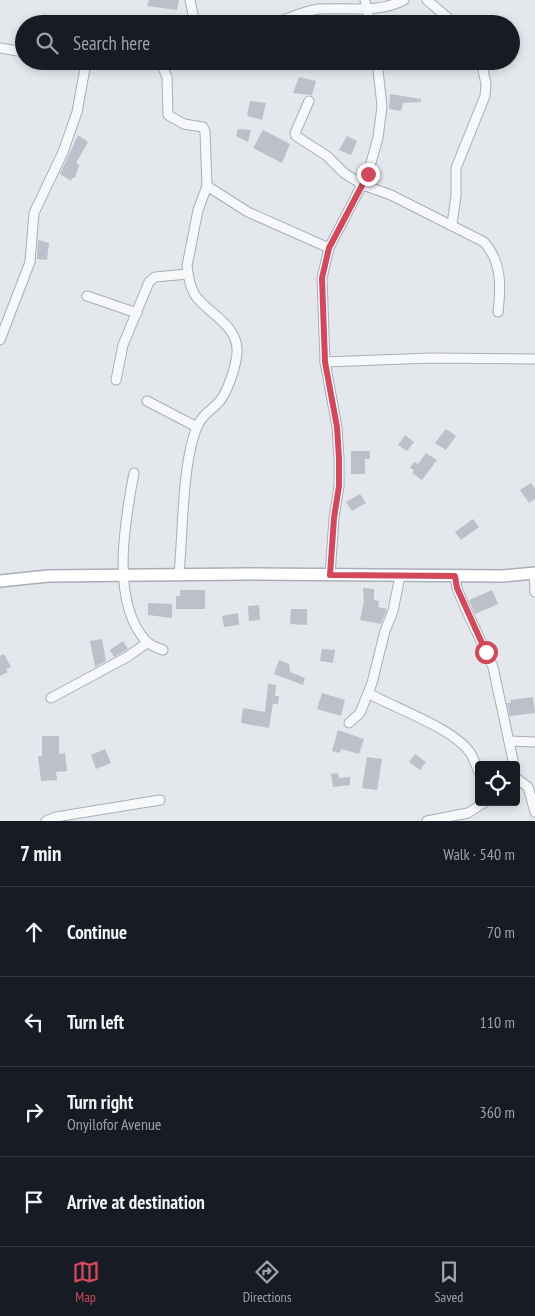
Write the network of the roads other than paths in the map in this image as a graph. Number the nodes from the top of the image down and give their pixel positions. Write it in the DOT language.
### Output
graph roads {
  1 [pos="190,0"];
  2 [pos="404,0"];
  3 [pos="426,0"];
  4 [pos="366,5"];
  5 [pos="193,15"];
  6 [pos="299,15"];
  7 [pos="444,15"];
  8 [pos="0,48"];
  9 [pos="15,50"];
  10 [pos="85,70"];
  11 [pos="164,70"];
  12 [pos="378,70"];
  13 [pos="483,70"];
  14 [pos="309,101"];
  15 [pos="207,186"];
  16 [pos="362,186"];
  17 [pos="452,224"];
  18 [pos="329,248"];
  19 [pos="188,274"];
  20 [pos="87,296"];
  21 [pos="498,312"];
  22 [pos="137,313"];
  23 [pos="0,340"];
  24 [pos="535,359"];
  25 [pos="325,362"];
  26 [pos="116,380"];
  27 [pos="147,401"];
  28 [pos="197,427"];
  29 [pos="134,472"];
  30 [pos="534,573"];
  31 [pos="179,574"];
  32 [pos="125,575"];
  33 [pos="330,575"];
  34 [pos="400,576"];
  35 [pos="455,576"];
  36 [pos="0,581"];
  37 [pos="535,592"];
  38 [pos="147,642"];
  39 [pos="163,650"];
  40 [pos="368,693"];
  41 [pos="51,698"];
  42 [pos="350,723"];
  43 [pos="509,741"];
  44 [pos="535,742"];
  45 [pos="513,761"];
  46 [pos="475,763"];
  47 [pos="520,781"];
  48 [pos="160,800"];
  49 [pos="479,806"];
  50 [pos="535,812"];
  51 [pos="46,821"];
  52 [pos="427,821"];
  1 -- 5 [label="street"];
  2 -- 4 [label="street"];
  3 -- 7 [label="street"];
  4 -- 6 [label="street"];
  8 -- 9 [label="street"];
  10 -- 23 [label="street"];
  11 -- 15 [label="street"];
  12 -- 16 [label="street"];
  13 -- 17 [label="street"];
  14 -- 16 [label="street"];
  15 -- 18 [label="street"];
  15 -- 19 [label="street"];
  16 -- 17 [label="street"];
  16 -- 18 [label="street"];
  17 -- 21 [label="street"];
  18 -- 25 [label="street"];
  19 -- 22 [label="street"];
  19 -- 28 [label="street"];
  20 -- 22 [label="street"];
  22 -- 26 [label="street"];
  24 -- 25 [label="street"];
  25 -- 33 [label="street"];
  27 -- 28 [label="street"];
  28 -- 31 [label="street"];
  29 -- 32 [label="street"];
  30 -- 35 [label="main road"];
  30 -- 37 [label="street"];
  31 -- 32 [label="main road"];
  31 -- 33 [label="main road"];
  32 -- 36 [label="main road"];
  32 -- 38 [label="street"];
  33 -- 34 [label="main road"];
  34 -- 35 [label="main road"];
  34 -- 40 [label="street"];
  35 -- 43 [label="street"];
  38 -- 39 [label="street"];
  38 -- 41 [label="street"];
  40 -- 42 [label="street"];
  40 -- 46 [label="street"];
  43 -- 44 [label="street"];
  43 -- 45 [label="street"];
  47 -- 50 [label="street"];
  48 -- 51 [label="street"];
  49 -- 52 [label="street"];
}
